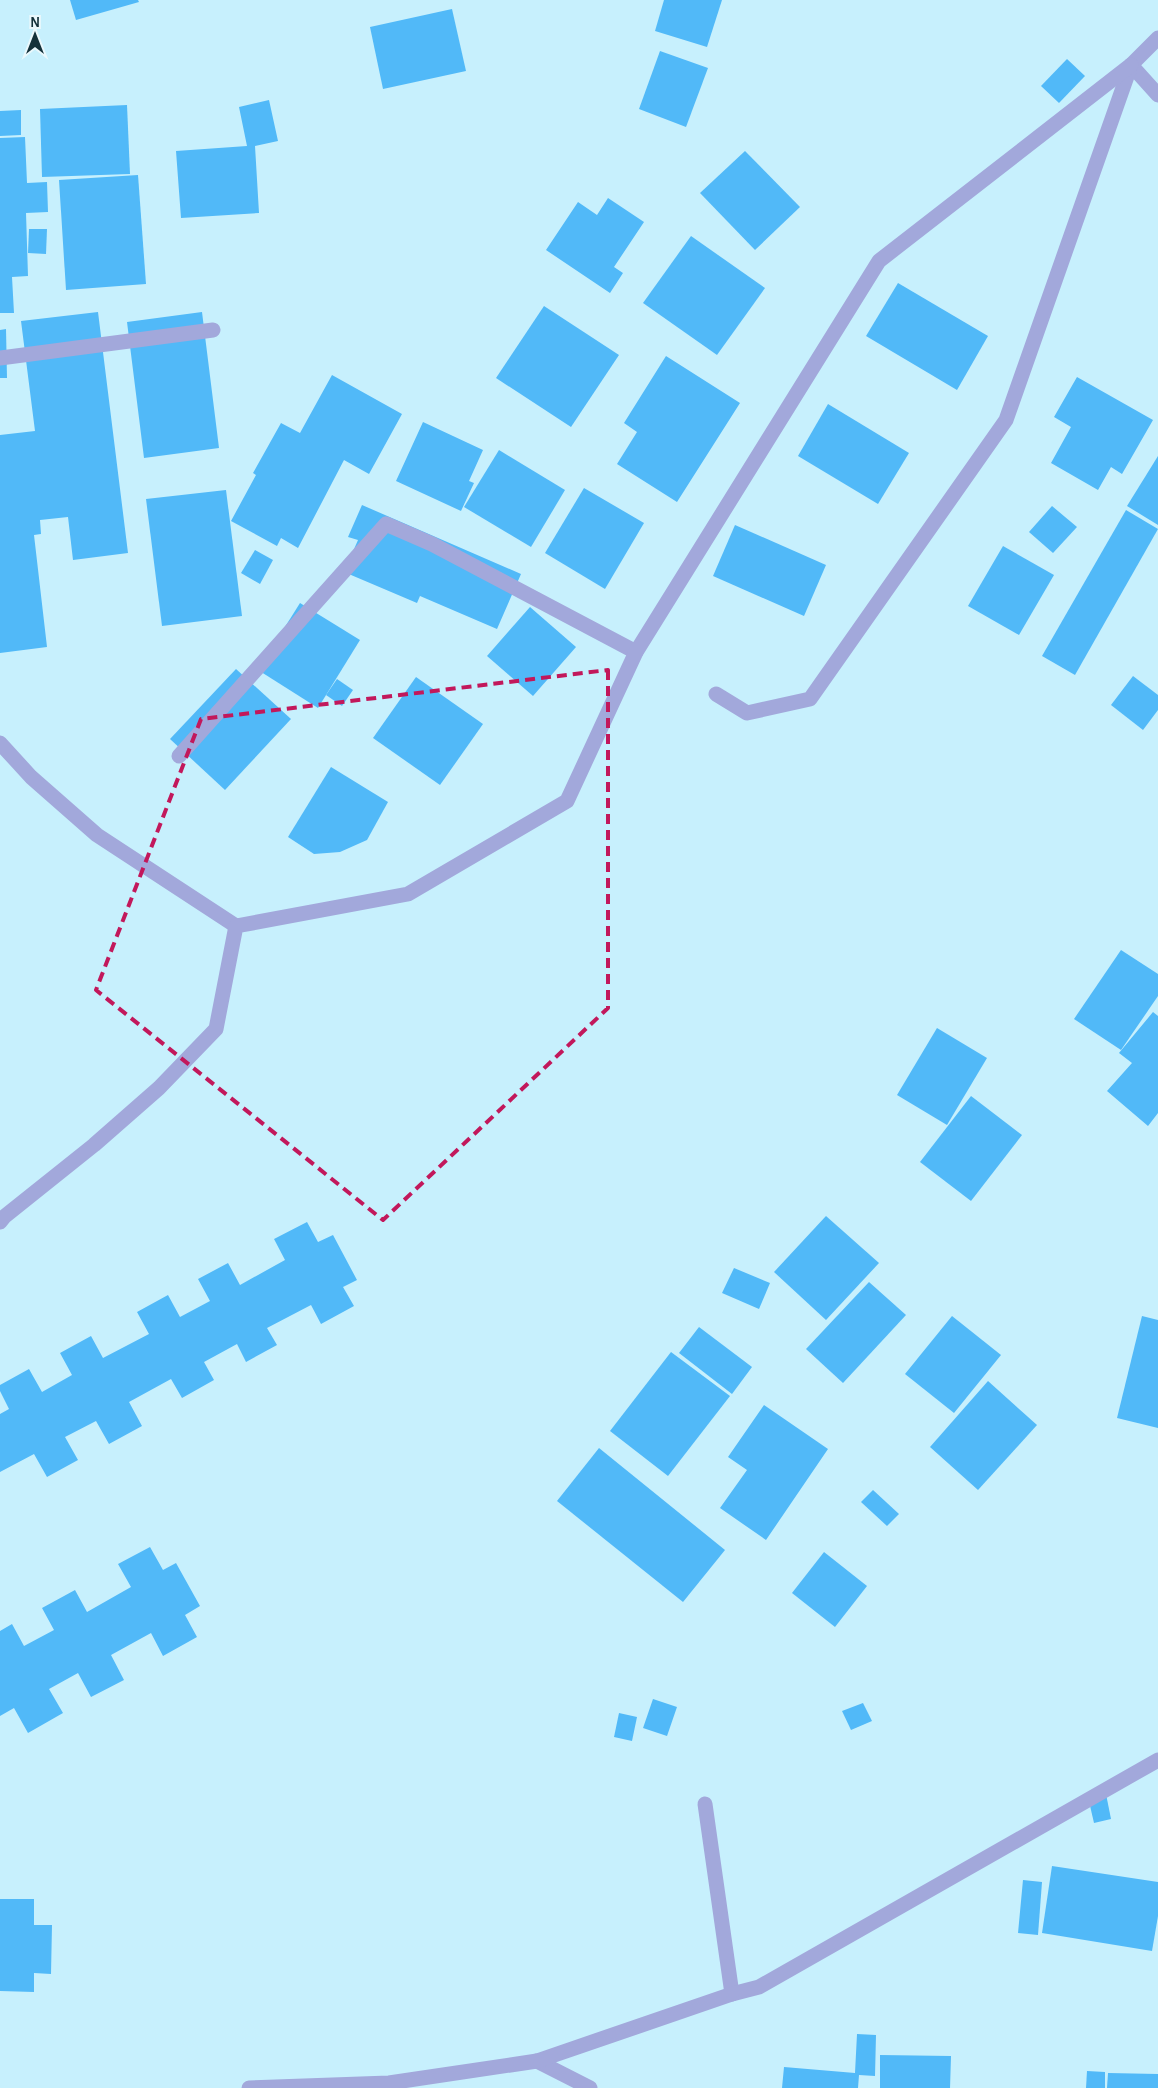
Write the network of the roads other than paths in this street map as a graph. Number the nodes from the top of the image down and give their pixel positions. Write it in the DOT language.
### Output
graph roads {
  1 [pos="1158,38"];
  2 [pos="1131,65"];
  3 [pos="1158,95"];
  4 [pos="213,330"];
  5 [pos="0,358"];
  6 [pos="636,652"];
  7 [pos="716,694"];
  8 [pos="0,743"];
  9 [pos="179,756"];
  10 [pos="236,926"];
  11 [pos="1,1218"];
  12 [pos="1158,1760"];
  13 [pos="705,1804"];
  14 [pos="732,1994"];
  15 [pos="537,2061"];
  16 [pos="249,2088"];
  17 [pos="590,2088"];
  1 -- 2 [label="street"];
  2 -- 3 [label="street"];
  2 -- 6 [label="street"];
  2 -- 7 [label="street"];
  4 -- 5 [label="street"];
  6 -- 9 [label="street"];
  6 -- 10 [label="street"];
  8 -- 10 [label="street"];
  10 -- 11 [label="street"];
  12 -- 14 [label="street"];
  13 -- 14 [label="street"];
  14 -- 15 [label="street"];
  15 -- 16 [label="street"];
  15 -- 17 [label="street"];
}
